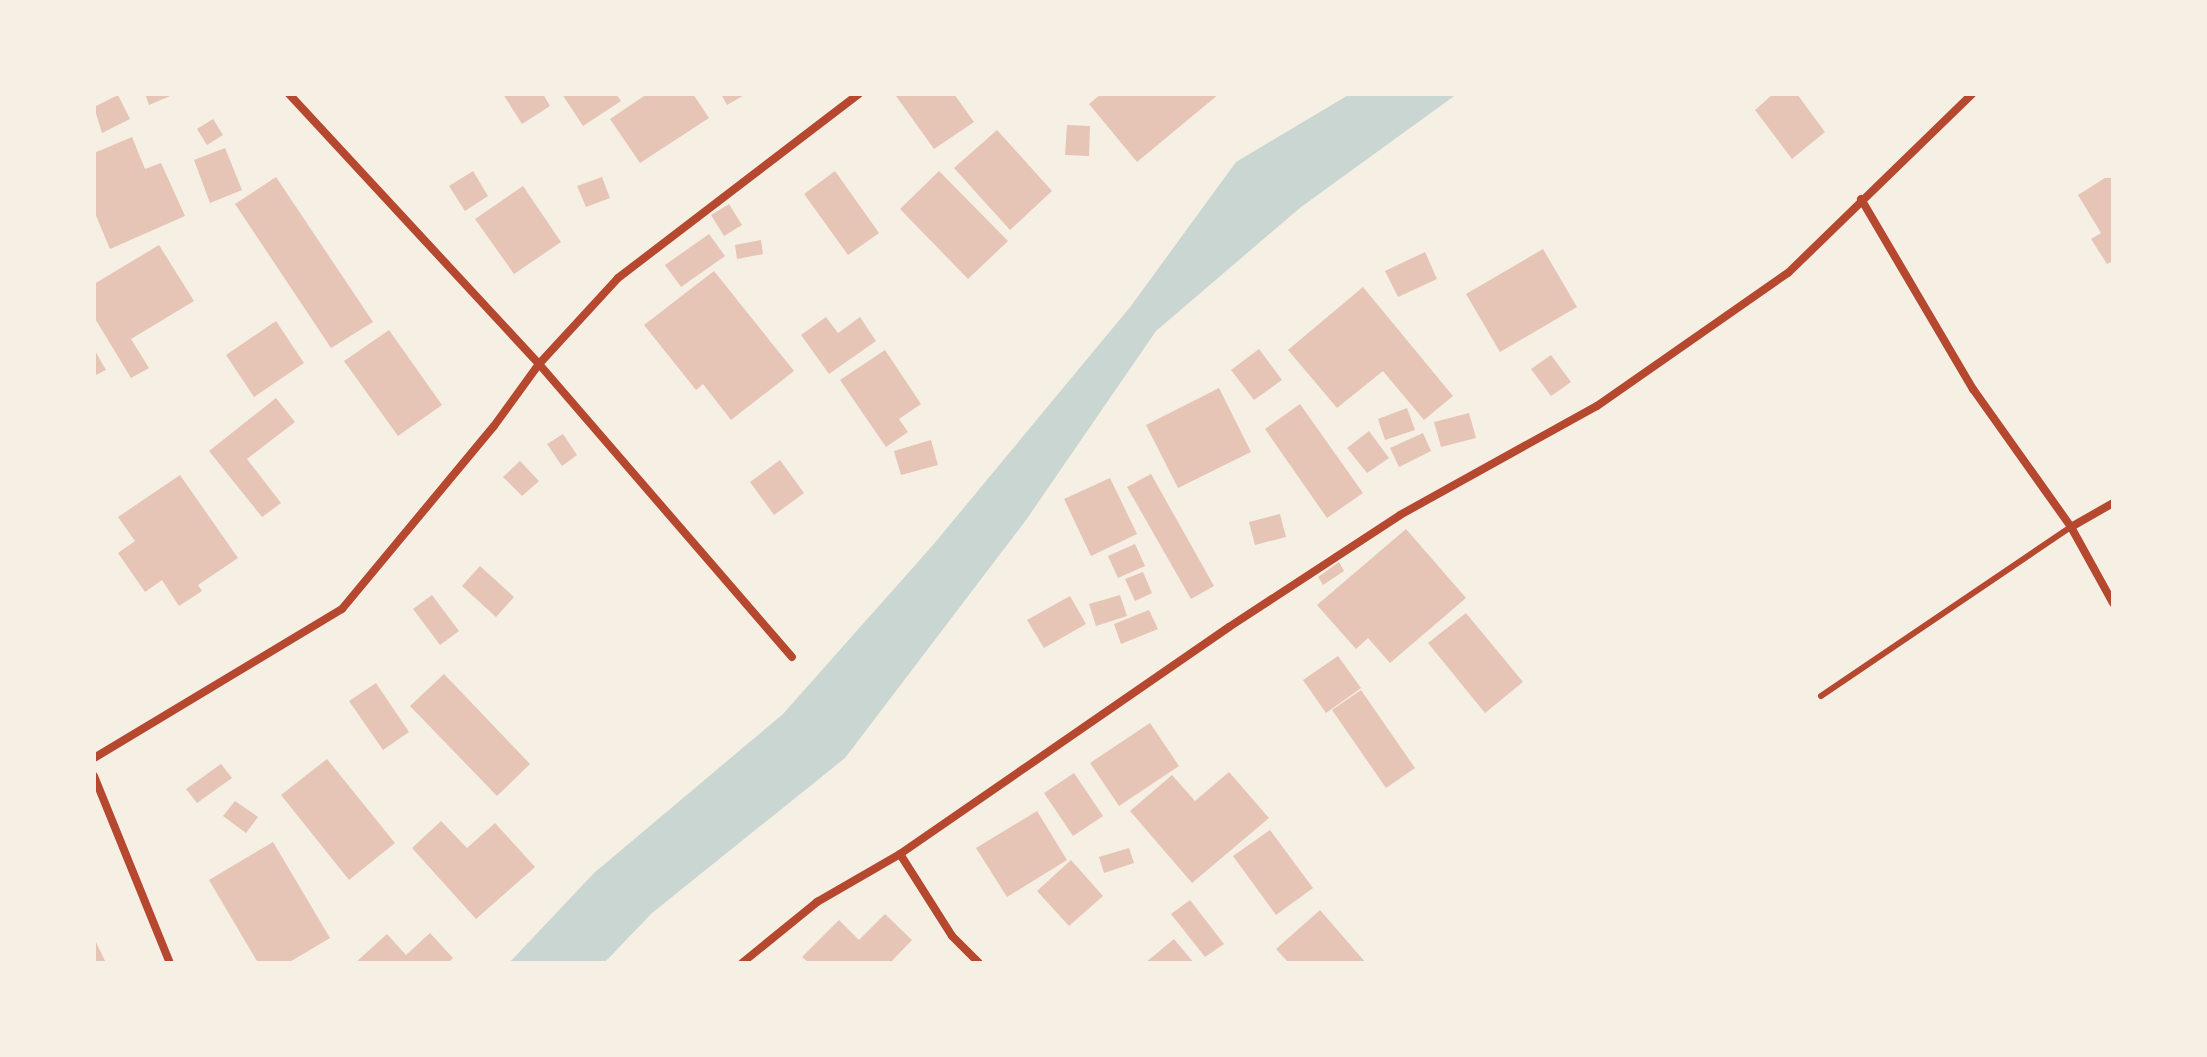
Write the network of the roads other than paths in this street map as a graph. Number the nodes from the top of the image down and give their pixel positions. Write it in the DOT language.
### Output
graph roads {
  1 [pos="289,94"];
  2 [pos="859,94"];
  3 [pos="1972,94"];
  4 [pos="1861,199"];
  5 [pos="539,364"];
  6 [pos="2113,503"];
  7 [pos="2071,527"];
  8 [pos="2113,603"];
  9 [pos="792,657"];
  10 [pos="1821,696"];
  11 [pos="94,758"];
  12 [pos="94,776"];
  13 [pos="900,854"];
  14 [pos="170,963"];
  15 [pos="742,963"];
  16 [pos="979,963"];
  1 -- 5 [label="street"];
  2 -- 5 [label="street"];
  3 -- 4 [label="street"];
  4 -- 7 [label="street"];
  4 -- 13 [label="street"];
  5 -- 9 [label="street"];
  5 -- 11 [label="street"];
  6 -- 7 [label="street"];
  7 -- 8 [label="street"];
  7 -- 10 [label="lane"];
  12 -- 14 [label="street"];
  13 -- 15 [label="street"];
  13 -- 16 [label="street"];
}
